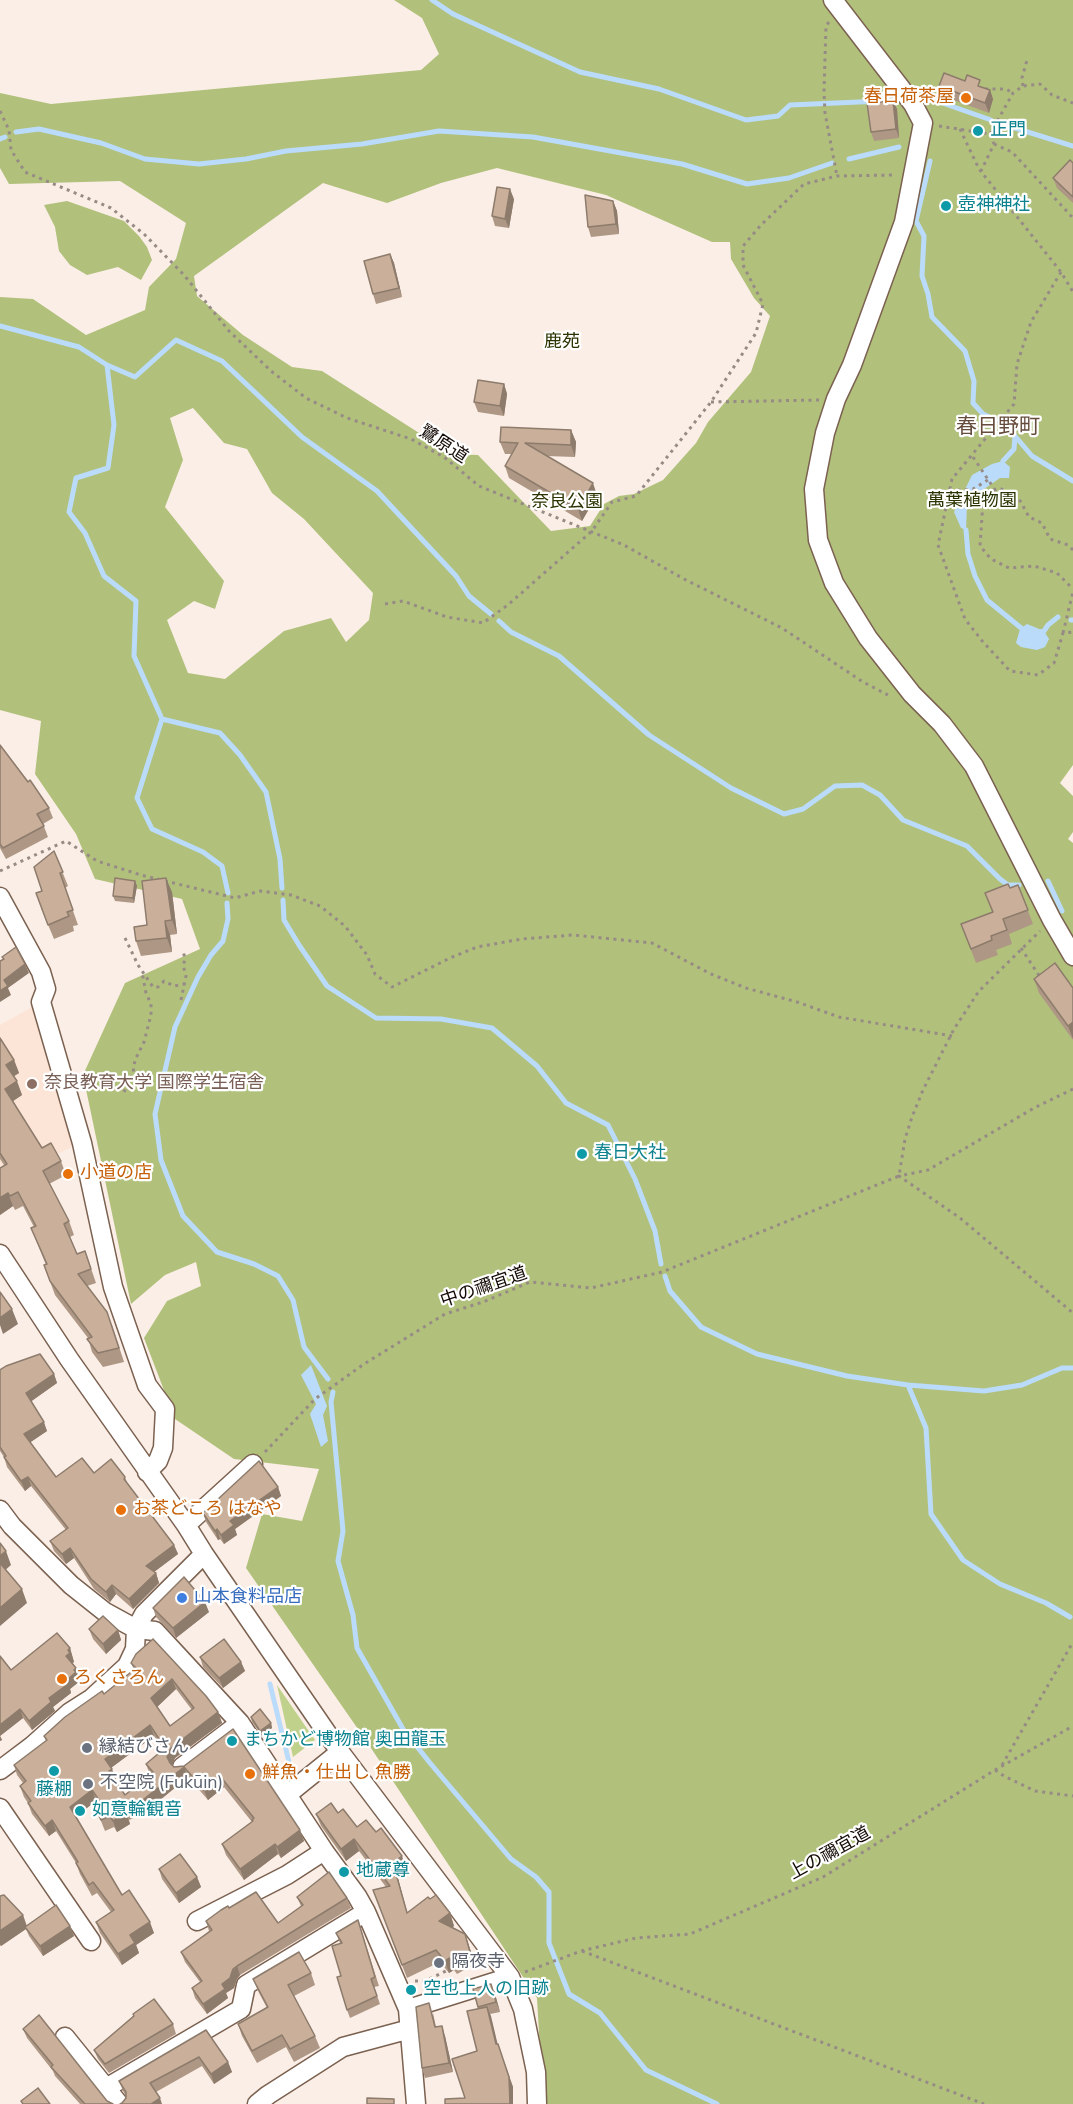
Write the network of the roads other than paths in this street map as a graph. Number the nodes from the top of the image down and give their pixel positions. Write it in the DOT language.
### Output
graph roads {
  1 [pos="835,3"];
  2 [pos="0,897"];
  3 [pos="1073,956"];
  4 [pos="0,1254"];
  5 [pos="253,1464"];
  6 [pos="147,1472"];
  7 [pos="0,1510"];
  8 [pos="186,1525"];
  9 [pos="204,1554"];
  10 [pos="136,1629"];
  11 [pos="240,1723"];
  12 [pos="340,1752"];
  13 [pos="182,1767"];
  14 [pos="0,1770"];
  15 [pos="288,1794"];
  16 [pos="0,1808"];
  17 [pos="324,1851"];
  18 [pos="366,1912"];
  19 [pos="196,1922"];
  20 [pos="91,1941"];
  21 [pos="510,1977"];
  22 [pos="408,2009"];
  23 [pos="410,2029"];
  24 [pos="65,2037"];
  25 [pos="106,2088"];
  26 [pos="119,2104"];
  27 [pos="257,2104"];
  28 [pos="416,2104"];
  29 [pos="537,2104"];
  1 -- 3 [label="street"];
  2 -- 6 [label="street"];
  4 -- 6 [label="street"];
  5 -- 8 [label="street"];
  6 -- 8 [label="street"];
  7 -- 10 [label="street"];
  8 -- 9 [label="street"];
  9 -- 10 [label="street"];
  9 -- 12 [label="street"];
  10 -- 11 [label="street"];
  10 -- 14 [label="street"];
  11 -- 13 [label="street"];
  11 -- 15 [label="street"];
  12 -- 15 [label="street"];
  12 -- 21 [label="street"];
  15 -- 17 [label="street"];
  16 -- 20 [label="street"];
  17 -- 18 [label="street"];
  17 -- 19 [label="street"];
  18 -- 22 [label="street"];
  18 -- 25 [label="street"];
  21 -- 22 [label="street"];
  21 -- 29 [label="street"];
  22 -- 23 [label="street"];
  23 -- 27 [label="street"];
  23 -- 28 [label="street"];
  24 -- 25 [label="street"];
  25 -- 26 [label="street"];
}
